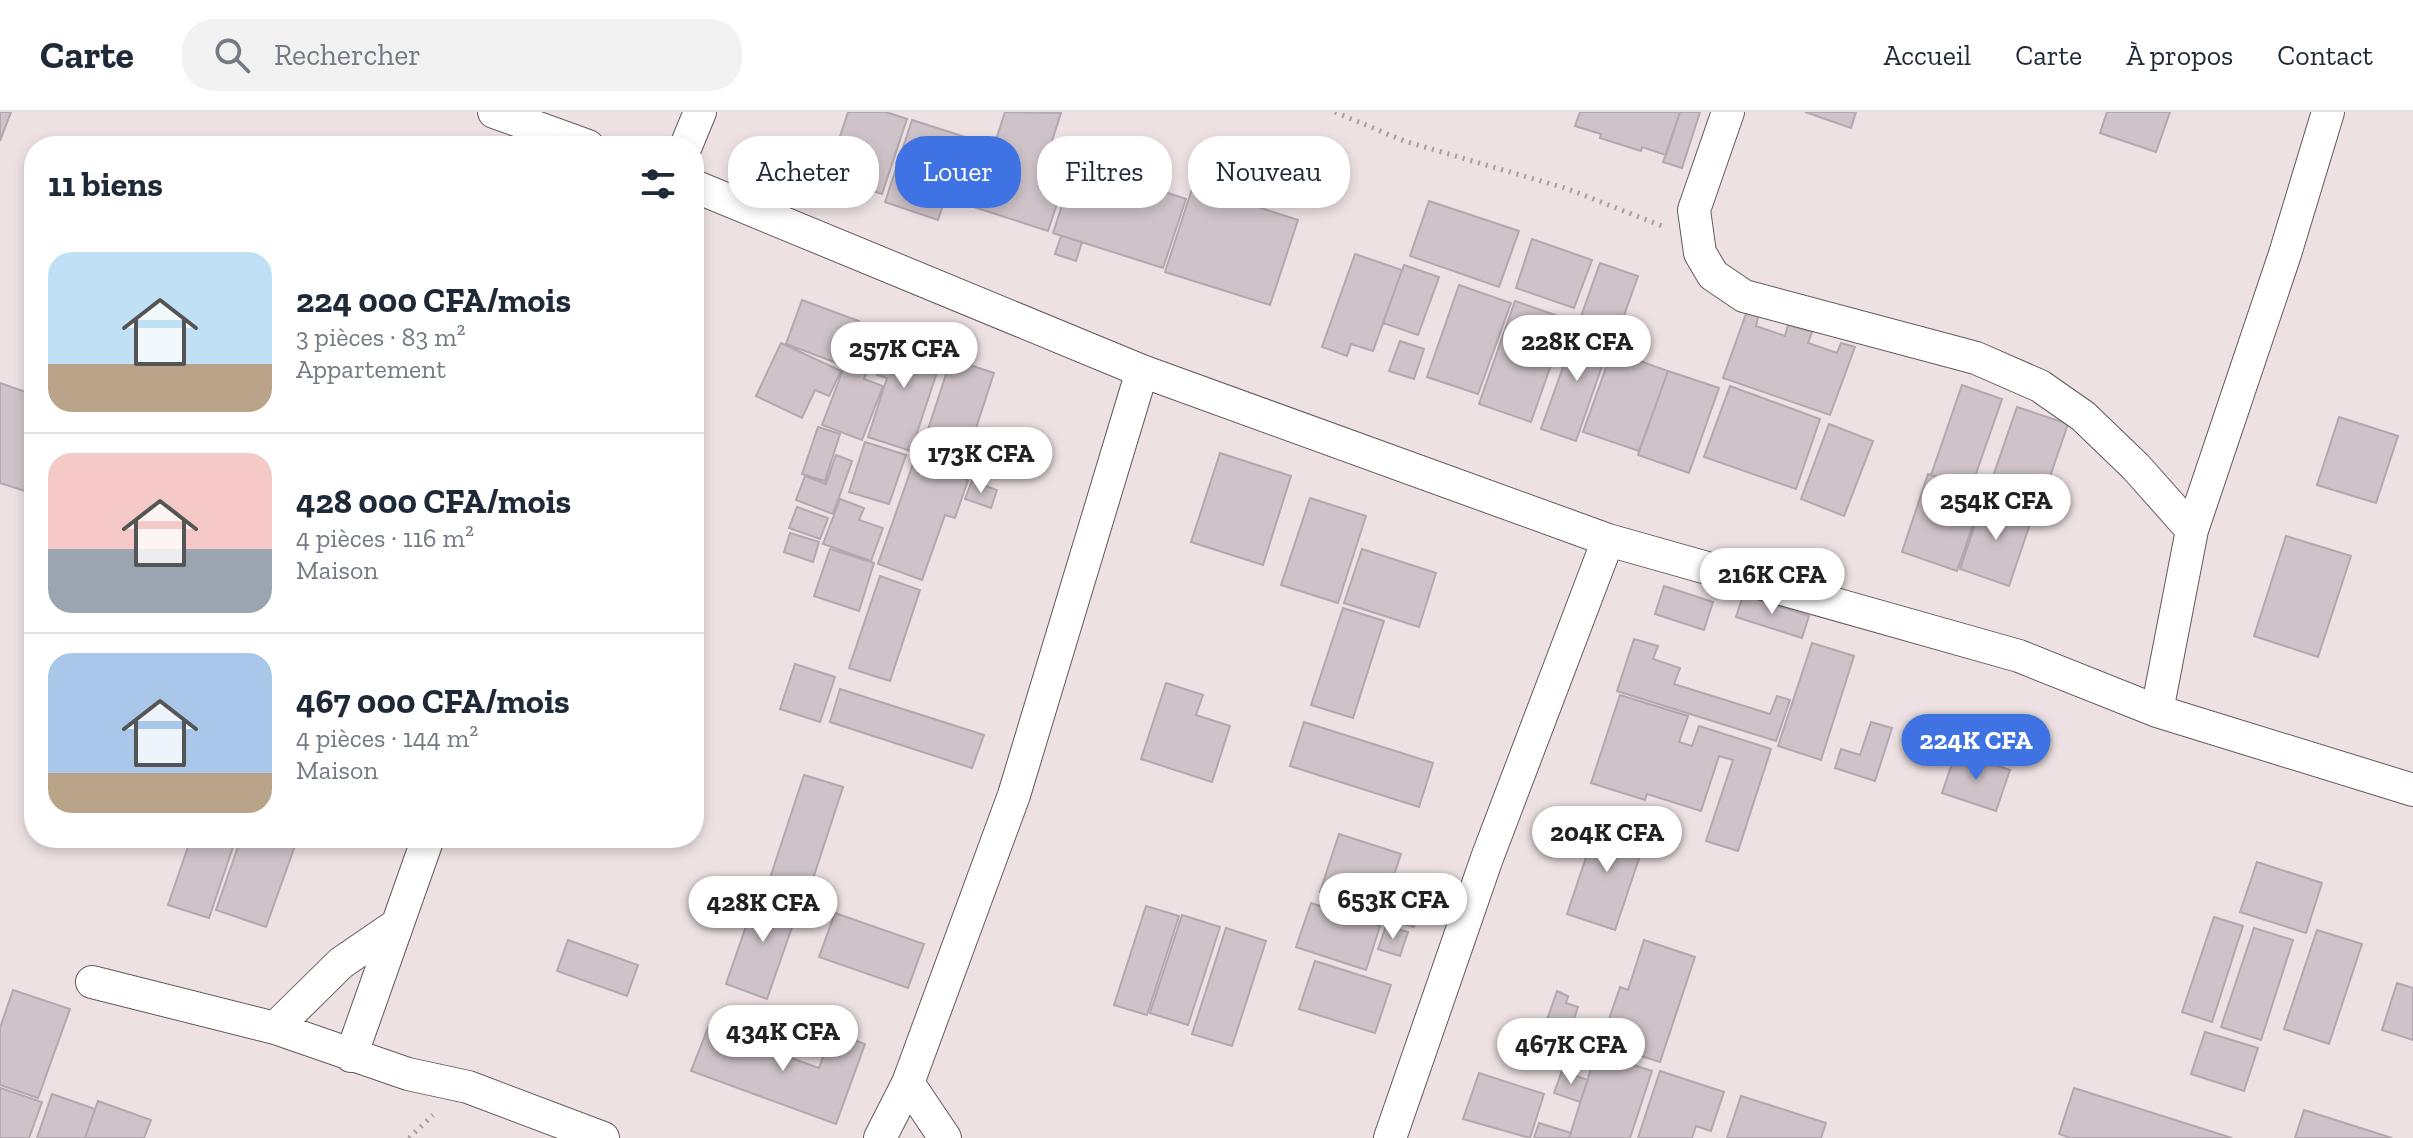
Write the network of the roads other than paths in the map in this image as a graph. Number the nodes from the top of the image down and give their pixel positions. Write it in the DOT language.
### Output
graph roads {
  1 [pos="494,112"];
  2 [pos="700,112"];
  3 [pos="1728,112"];
  4 [pos="2328,112"];
  5 [pos="560,136"];
  6 [pos="690,136"];
  7 [pos="704,190"];
  8 [pos="1142,371"];
  9 [pos="2192,530"];
  10 [pos="1608,540"];
  11 [pos="2157,711"];
  12 [pos="2413,790"];
  13 [pos="424,848"];
  14 [pos="395,926"];
  15 [pos="92,982"];
  16 [pos="275,1028"];
  17 [pos="351,1056"];
  18 [pos="908,1083"];
  19 [pos="603,1138"];
  20 [pos="880,1138"];
  21 [pos="945,1138"];
  22 [pos="1390,1138"];
  1 -- 5 [label="street"];
  2 -- 6 [label="street"];
  3 -- 9 [label="street"];
  4 -- 9 [label="street"];
  7 -- 8 [label="street"];
  8 -- 10 [label="street"];
  8 -- 18 [label="street"];
  9 -- 11 [label="street"];
  10 -- 11 [label="street"];
  10 -- 22 [label="street"];
  11 -- 12 [label="street"];
  13 -- 14 [label="street"];
  14 -- 16 [label="street"];
  14 -- 17 [label="street"];
  15 -- 16 [label="street"];
  16 -- 17 [label="street"];
  17 -- 19 [label="street"];
  18 -- 20 [label="street"];
  18 -- 21 [label="street"];
}
